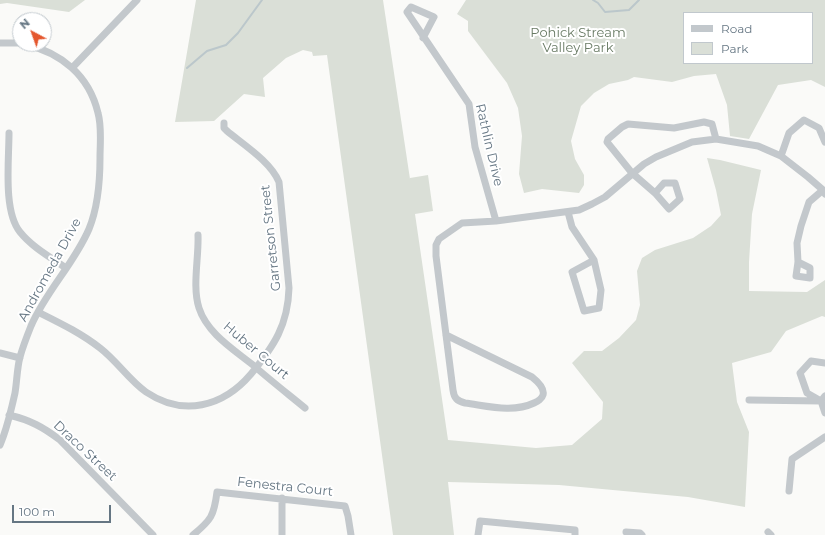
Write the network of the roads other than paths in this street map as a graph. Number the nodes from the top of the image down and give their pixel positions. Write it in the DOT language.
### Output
graph roads {
  1 [pos="137,0"];
  2 [pos="423,38"];
  3 [pos="0,43"];
  4 [pos="12,43"];
  5 [pos="49,52"];
  6 [pos="72,68"];
  7 [pos="224,123"];
  8 [pos="9,133"];
  9 [pos="716,139"];
  10 [pos="825,142"];
  11 [pos="781,156"];
  12 [pos="632,173"];
  13 [pos="824,192"];
  14 [pos="655,193"];
  15 [pos="568,212"];
  16 [pos="496,221"];
  17 [pos="198,235"];
  18 [pos="594,260"];
  19 [pos="798,262"];
  20 [pos="66,268"];
  21 [pos="38,312"];
  22 [pos="446,335"];
  23 [pos="0,353"];
  24 [pos="20,358"];
  25 [pos="825,363"];
  26 [pos="256,368"];
  27 [pos="823,398"];
  28 [pos="749,400"];
  29 [pos="305,408"];
  30 [pos="825,413"];
  31 [pos="9,415"];
  32 [pos="825,437"];
  33 [pos="0,445"];
  34 [pos="789,491"];
  35 [pos="282,498"];
  36 [pos="626,532"];
  37 [pos="153,535"];
  38 [pos="192,535"];
  39 [pos="282,535"];
  40 [pos="351,535"];
  41 [pos="478,535"];
  42 [pos="575,535"];
  43 [pos="642,535"];
  1 -- 6 [label="street"];
  2 -- 16 [label="street, Rathlin Drive"];
  3 -- 4 [label="street"];
  5 -- 6 [label="street, Andromeda Drive"];
  6 -- 20 [label="street, Andromeda Drive"];
  7 -- 26 [label="street, Garretson Street"];
  8 -- 20 [label="street"];
  9 -- 11 [label="street"];
  9 -- 12 [label="street"];
  9 -- 12 [label="street"];
  10 -- 11 [label="street"];
  11 -- 13 [label="street"];
  12 -- 14 [label="street"];
  12 -- 15 [label="street"];
  13 -- 19 [label="street"];
  15 -- 16 [label="street"];
  15 -- 18 [label="street"];
  16 -- 22 [label="street"];
  17 -- 26 [label="street, Huber Court"];
  18 -- 18 [label="street"];
  20 -- 21 [label="street, Andromeda Drive"];
  21 -- 24 [label="street, Andromeda Drive"];
  21 -- 26 [label="street, Garretson Street"];
  22 -- 22 [label="street"];
  23 -- 24 [label="street"];
  24 -- 31 [label="street, Andromeda Drive"];
  25 -- 27 [label="street"];
  26 -- 29 [label="street, Huber Court"];
  27 -- 28 [label="street"];
  27 -- 30 [label="street"];
  31 -- 33 [label="street, Andromeda Drive"];
  31 -- 37 [label="street, Draco Street"];
  32 -- 34 [label="street"];
  35 -- 38 [label="street, Fenestra Court"];
  35 -- 39 [label="street"];
  35 -- 40 [label="street, Fenestra Court"];
  36 -- 43 [label="street"];
  41 -- 42 [label="street"];
}
